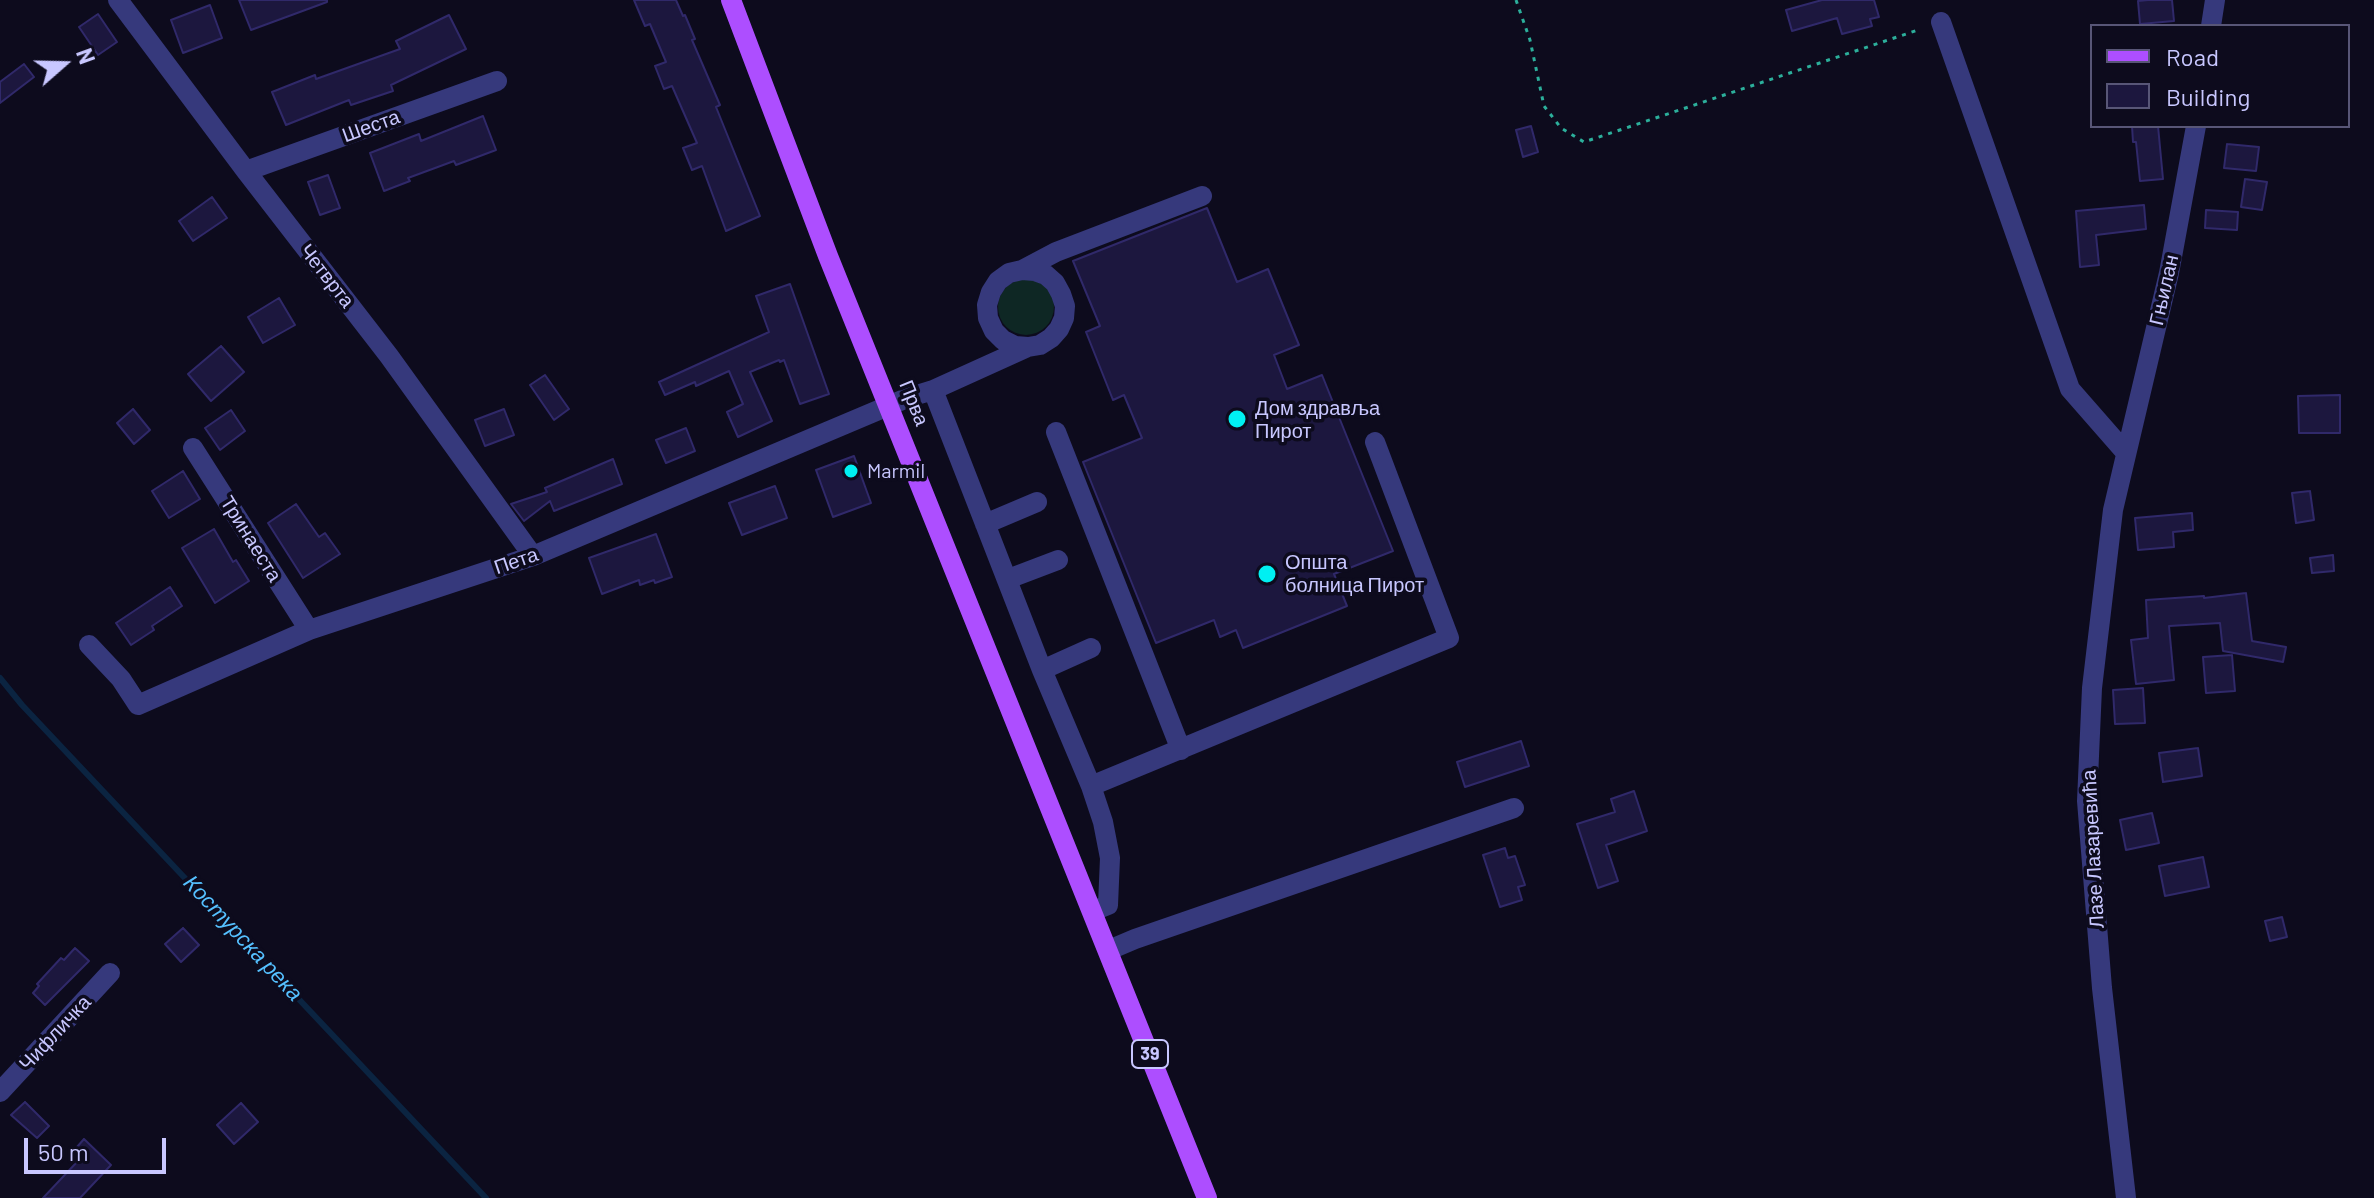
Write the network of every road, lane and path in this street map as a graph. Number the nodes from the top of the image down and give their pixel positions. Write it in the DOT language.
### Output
graph roads {
  1 [pos="731,0"];
  2 [pos="1516,0"];
  3 [pos="2215,0"];
  4 [pos="126,2"];
  5 [pos="1941,22"];
  6 [pos="2211,24"];
  7 [pos="497,81"];
  8 [pos="2196,128"];
  9 [pos="246,171"];
  10 [pos="1202,196"];
  11 [pos="1022,270"];
  12 [pos="1028,347"];
  13 [pos="933,390"];
  14 [pos="889,406"];
  15 [pos="1056,432"];
  16 [pos="1375,442"];
  17 [pos="193,448"];
  18 [pos="2126,453"];
  19 [pos="1037,502"];
  20 [pos="985,524"];
  21 [pos="533,556"];
  22 [pos="1058,560"];
  23 [pos="1008,579"];
  24 [pos="309,630"];
  25 [pos="89,645"];
  26 [pos="1091,648"];
  27 [pos="1042,670"];
  28 [pos="1181,750"];
  29 [pos="1091,786"];
  30 [pos="1514,808"];
  31 [pos="1093,911"];
  32 [pos="1109,950"];
  33 [pos="110,973"];
  34 [pos="0,1092"];
  35 [pos="1207,1198"];
  36 [pos="2126,1198"];
  1 -- 14 [label="main road, Прва / 39"];
  2 -- 5 [label="path"];
  3 -- 6 [label="street"];
  4 -- 9 [label="street, Четврта"];
  5 -- 18 [label="street"];
  7 -- 9 [label="street, Шеста"];
  8 -- 18 [label="street, Гњилан"];
  9 -- 21 [label="street, Четврта"];
  10 -- 11 [label="street"];
  11 -- 12 [label="street"];
  11 -- 12 [label="street"];
  12 -- 13 [label="street, Пета"];
  13 -- 14 [label="street, Пета"];
  13 -- 20 [label="street"];
  14 -- 21 [label="street, Пета"];
  14 -- 31 [label="main road, Прва / 39"];
  15 -- 28 [label="street"];
  16 -- 28 [label="street"];
  17 -- 24 [label="street, Тринаеста"];
  18 -- 36 [label="street, Лазе Лазаревића"];
  19 -- 20 [label="street"];
  20 -- 23 [label="street"];
  21 -- 24 [label="street, Пета"];
  22 -- 23 [label="street"];
  23 -- 27 [label="street"];
  24 -- 25 [label="street, Пета"];
  26 -- 27 [label="street"];
  27 -- 29 [label="street"];
  28 -- 29 [label="street"];
  29 -- 31 [label="street"];
  30 -- 32 [label="street"];
  31 -- 32 [label="main road, 39"];
  32 -- 35 [label="main road, 39"];
  33 -- 34 [label="street, Чифличка"];
}
